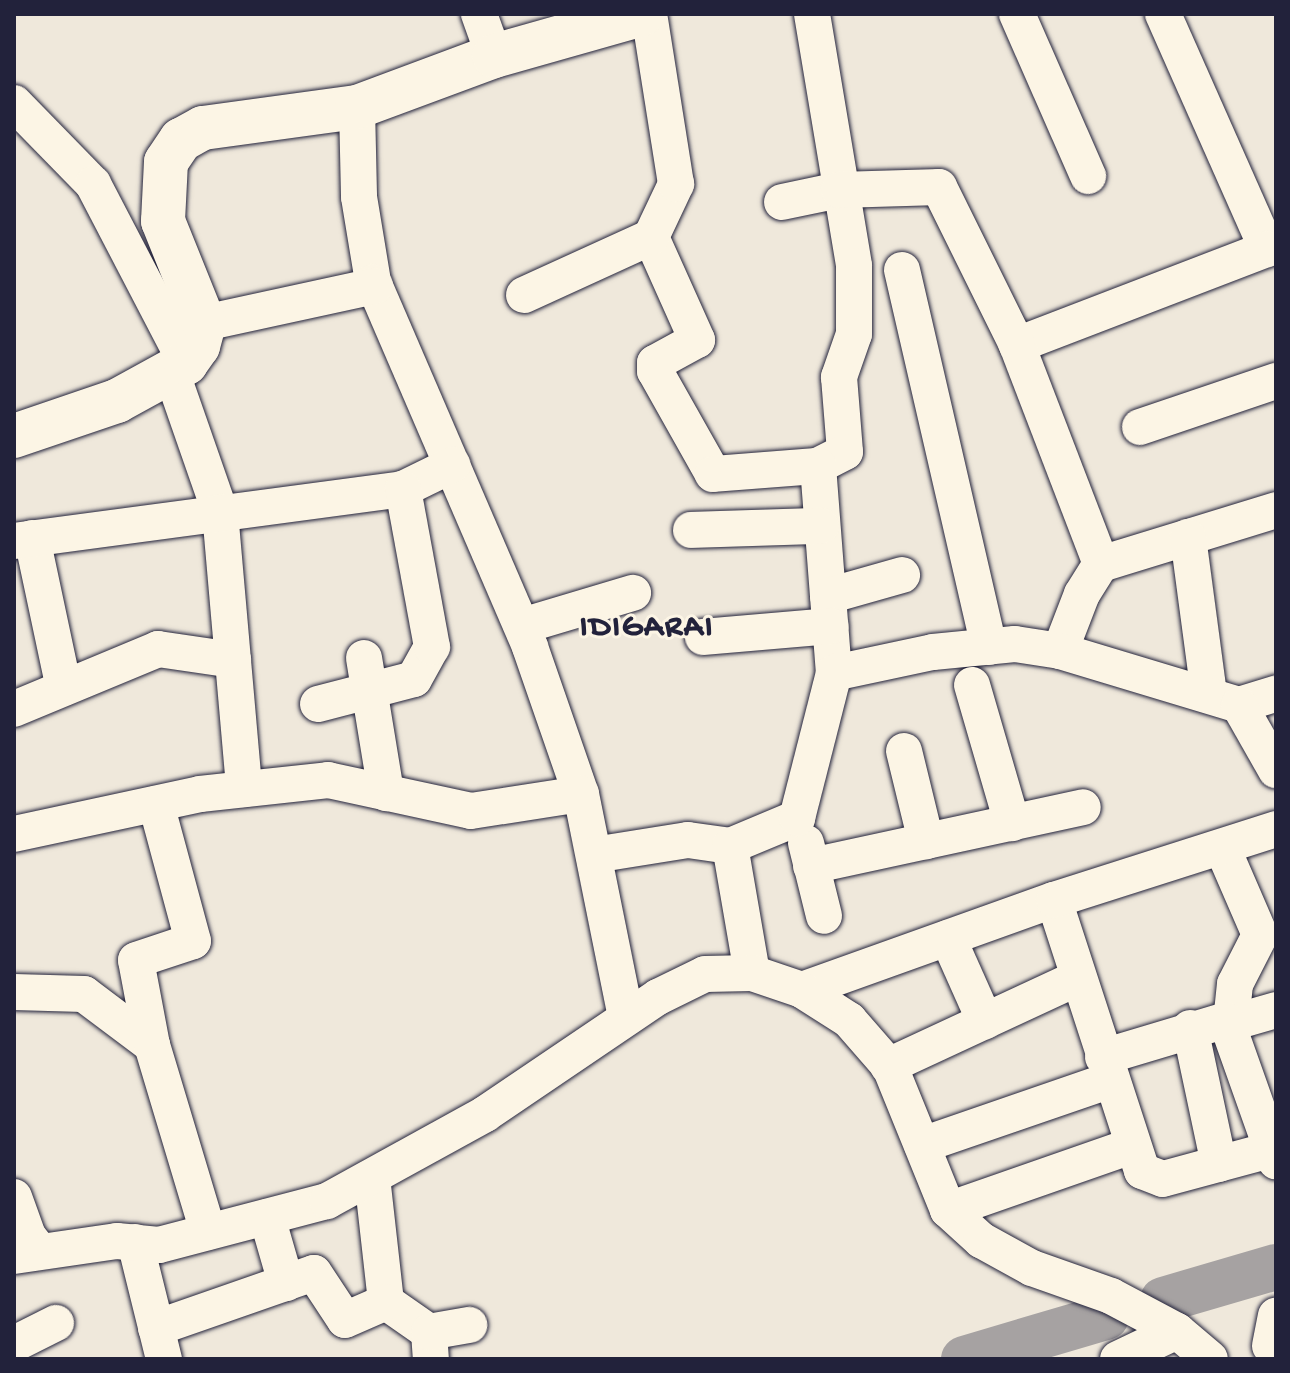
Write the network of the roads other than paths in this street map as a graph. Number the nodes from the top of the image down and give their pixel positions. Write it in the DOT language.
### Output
graph roads {
  1 [pos="479,14"];
  2 [pos="642,14"];
  3 [pos="649,14"];
  4 [pos="812,14"];
  5 [pos="1017,14"];
  6 [pos="1163,14"];
  7 [pos="494,56"];
  8 [pos="14,104"];
  9 [pos="357,107"];
  10 [pos="1088,176"];
  11 [pos="839,190"];
  12 [pos="782,202"];
  13 [pos="651,237"];
  14 [pos="1271,263"];
  15 [pos="902,270"];
  16 [pos="375,286"];
  17 [pos="524,295"];
  18 [pos="204,323"];
  19 [pos="1017,345"];
  20 [pos="178,367"];
  21 [pos="1276,381"];
  22 [pos="1140,427"];
  23 [pos="14,436"];
  24 [pos="452,465"];
  25 [pos="818,466"];
  26 [pos="403,489"];
  27 [pos="1276,510"];
  28 [pos="220,512"];
  29 [pos="821,526"];
  30 [pos="691,530"];
  31 [pos="1188,537"];
  32 [pos="23,540"];
  33 [pos="1101,564"];
  34 [pos="902,575"];
  35 [pos="633,593"];
  36 [pos="830,611"];
  37 [pos="522,626"];
  38 [pos="703,637"];
  39 [pos="989,647"];
  40 [pos="1060,651"];
  41 [pos="233,660"];
  42 [pos="834,673"];
  43 [pos="366,674"];
  44 [pos="972,685"];
  45 [pos="64,688"];
  46 [pos="1276,694"];
  47 [pos="1224,699"];
  48 [pos="318,704"];
  49 [pos="14,709"];
  50 [pos="904,751"];
  51 [pos="1276,770"];
  52 [pos="244,789"];
  53 [pos="386,793"];
  54 [pos="581,794"];
  55 [pos="156,804"];
  56 [pos="1083,807"];
  57 [pos="799,814"];
  58 [pos="1012,823"];
  59 [pos="1276,829"];
  60 [pos="14,834"];
  61 [pos="926,841"];
  62 [pos="730,846"];
  63 [pos="1222,847"];
  64 [pos="594,855"];
  65 [pos="811,866"];
  66 [pos="1054,900"];
  67 [pos="824,916"];
  68 [pos="1268,932"];
  69 [pos="948,938"];
  70 [pos="752,973"];
  71 [pos="1078,978"];
  72 [pos="802,990"];
  73 [pos="14,992"];
  74 [pos="1276,1010"];
  75 [pos="626,1018"];
  76 [pos="985,1021"];
  77 [pos="1231,1023"];
  78 [pos="1190,1028"];
  79 [pos="152,1045"];
  80 [pos="888,1066"];
  81 [pos="1107,1069"];
  82 [pos="922,1145"];
  83 [pos="1132,1146"];
  84 [pos="1273,1153"];
  85 [pos="1219,1164"];
  86 [pos="372,1177"];
  87 [pos="14,1197"];
  88 [pos="948,1210"];
  89 [pos="267,1217"];
  90 [pos="208,1232"];
  91 [pos="135,1242"];
  92 [pos="26,1253"];
  93 [pos="286,1283"];
  94 [pos="386,1302"];
  95 [pos="56,1323"];
  96 [pos="469,1325"];
  97 [pos="1177,1331"];
  98 [pos="160,1343"];
  99 [pos="14,1344"];
  100 [pos="430,1345"];
  101 [pos="1118,1359"];
  102 [pos="1210,1359"];
  1 -- 7 [label="street"];
  2 -- 7 [label="main road"];
  3 -- 13 [label="street"];
  4 -- 11 [label="street"];
  5 -- 10 [label="street"];
  6 -- 14 [label="street"];
  7 -- 9 [label="main road"];
  8 -- 20 [label="street"];
  9 -- 16 [label="street"];
  9 -- 18 [label="main road"];
  11 -- 12 [label="street"];
  11 -- 19 [label="street"];
  11 -- 25 [label="street"];
  13 -- 17 [label="street"];
  13 -- 25 [label="street"];
  14 -- 19 [label="street"];
  15 -- 39 [label="street"];
  16 -- 18 [label="street"];
  16 -- 24 [label="street"];
  18 -- 20 [label="main road"];
  19 -- 33 [label="street"];
  20 -- 23 [label="main road"];
  20 -- 28 [label="street"];
  21 -- 22 [label="street"];
  24 -- 26 [label="street"];
  24 -- 37 [label="street"];
  25 -- 29 [label="street"];
  26 -- 28 [label="street"];
  26 -- 43 [label="street"];
  27 -- 31 [label="street"];
  28 -- 32 [label="street"];
  28 -- 41 [label="street"];
  29 -- 30 [label="street"];
  29 -- 36 [label="street"];
  31 -- 33 [label="street"];
  31 -- 47 [label="street"];
  32 -- 45 [label="street"];
  33 -- 40 [label="street"];
  34 -- 36 [label="street"];
  35 -- 37 [label="street"];
  36 -- 38 [label="street"];
  36 -- 42 [label="street"];
  37 -- 54 [label="street"];
  39 -- 40 [label="street"];
  39 -- 42 [label="street"];
  40 -- 47 [label="street"];
  41 -- 45 [label="street"];
  41 -- 52 [label="street"];
  42 -- 57 [label="street"];
  43 -- 48 [label="street"];
  43 -- 53 [label="street"];
  44 -- 58 [label="street"];
  45 -- 49 [label="street"];
  46 -- 47 [label="street"];
  47 -- 51 [label="street"];
  50 -- 61 [label="street"];
  52 -- 53 [label="street"];
  52 -- 55 [label="street"];
  53 -- 54 [label="street"];
  54 -- 64 [label="street"];
  55 -- 60 [label="street"];
  55 -- 79 [label="street"];
  56 -- 58 [label="street"];
  57 -- 62 [label="street"];
  57 -- 65 [label="street"];
  58 -- 61 [label="street"];
  59 -- 63 [label="street"];
  61 -- 65 [label="street"];
  62 -- 64 [label="street"];
  62 -- 70 [label="street"];
  63 -- 66 [label="street"];
  63 -- 68 [label="street"];
  64 -- 75 [label="street"];
  65 -- 67 [label="street"];
  66 -- 69 [label="street"];
  66 -- 71 [label="street"];
  68 -- 77 [label="street"];
  69 -- 72 [label="street"];
  69 -- 76 [label="street"];
  70 -- 72 [label="street"];
  70 -- 75 [label="street"];
  71 -- 76 [label="street"];
  71 -- 81 [label="street"];
  72 -- 80 [label="street"];
  73 -- 79 [label="street"];
  74 -- 77 [label="street"];
  75 -- 86 [label="street"];
  76 -- 80 [label="street"];
  77 -- 78 [label="street"];
  77 -- 84 [label="street"];
  78 -- 81 [label="street"];
  78 -- 85 [label="street"];
  79 -- 90 [label="street"];
  80 -- 82 [label="street"];
  81 -- 82 [label="street"];
  81 -- 83 [label="street"];
  82 -- 88 [label="street"];
  83 -- 85 [label="street"];
  83 -- 88 [label="street"];
  84 -- 85 [label="street"];
  86 -- 89 [label="street"];
  86 -- 94 [label="street"];
  87 -- 92 [label="street"];
  88 -- 97 [label="street"];
  89 -- 90 [label="street"];
  89 -- 93 [label="street"];
  90 -- 91 [label="street"];
  91 -- 92 [label="street"];
  91 -- 98 [label="street"];
  93 -- 94 [label="street"];
  93 -- 98 [label="street"];
  94 -- 100 [label="street"];
  95 -- 99 [label="street"];
  96 -- 100 [label="street"];
  97 -- 101 [label="street"];
  97 -- 102 [label="street"];
}
